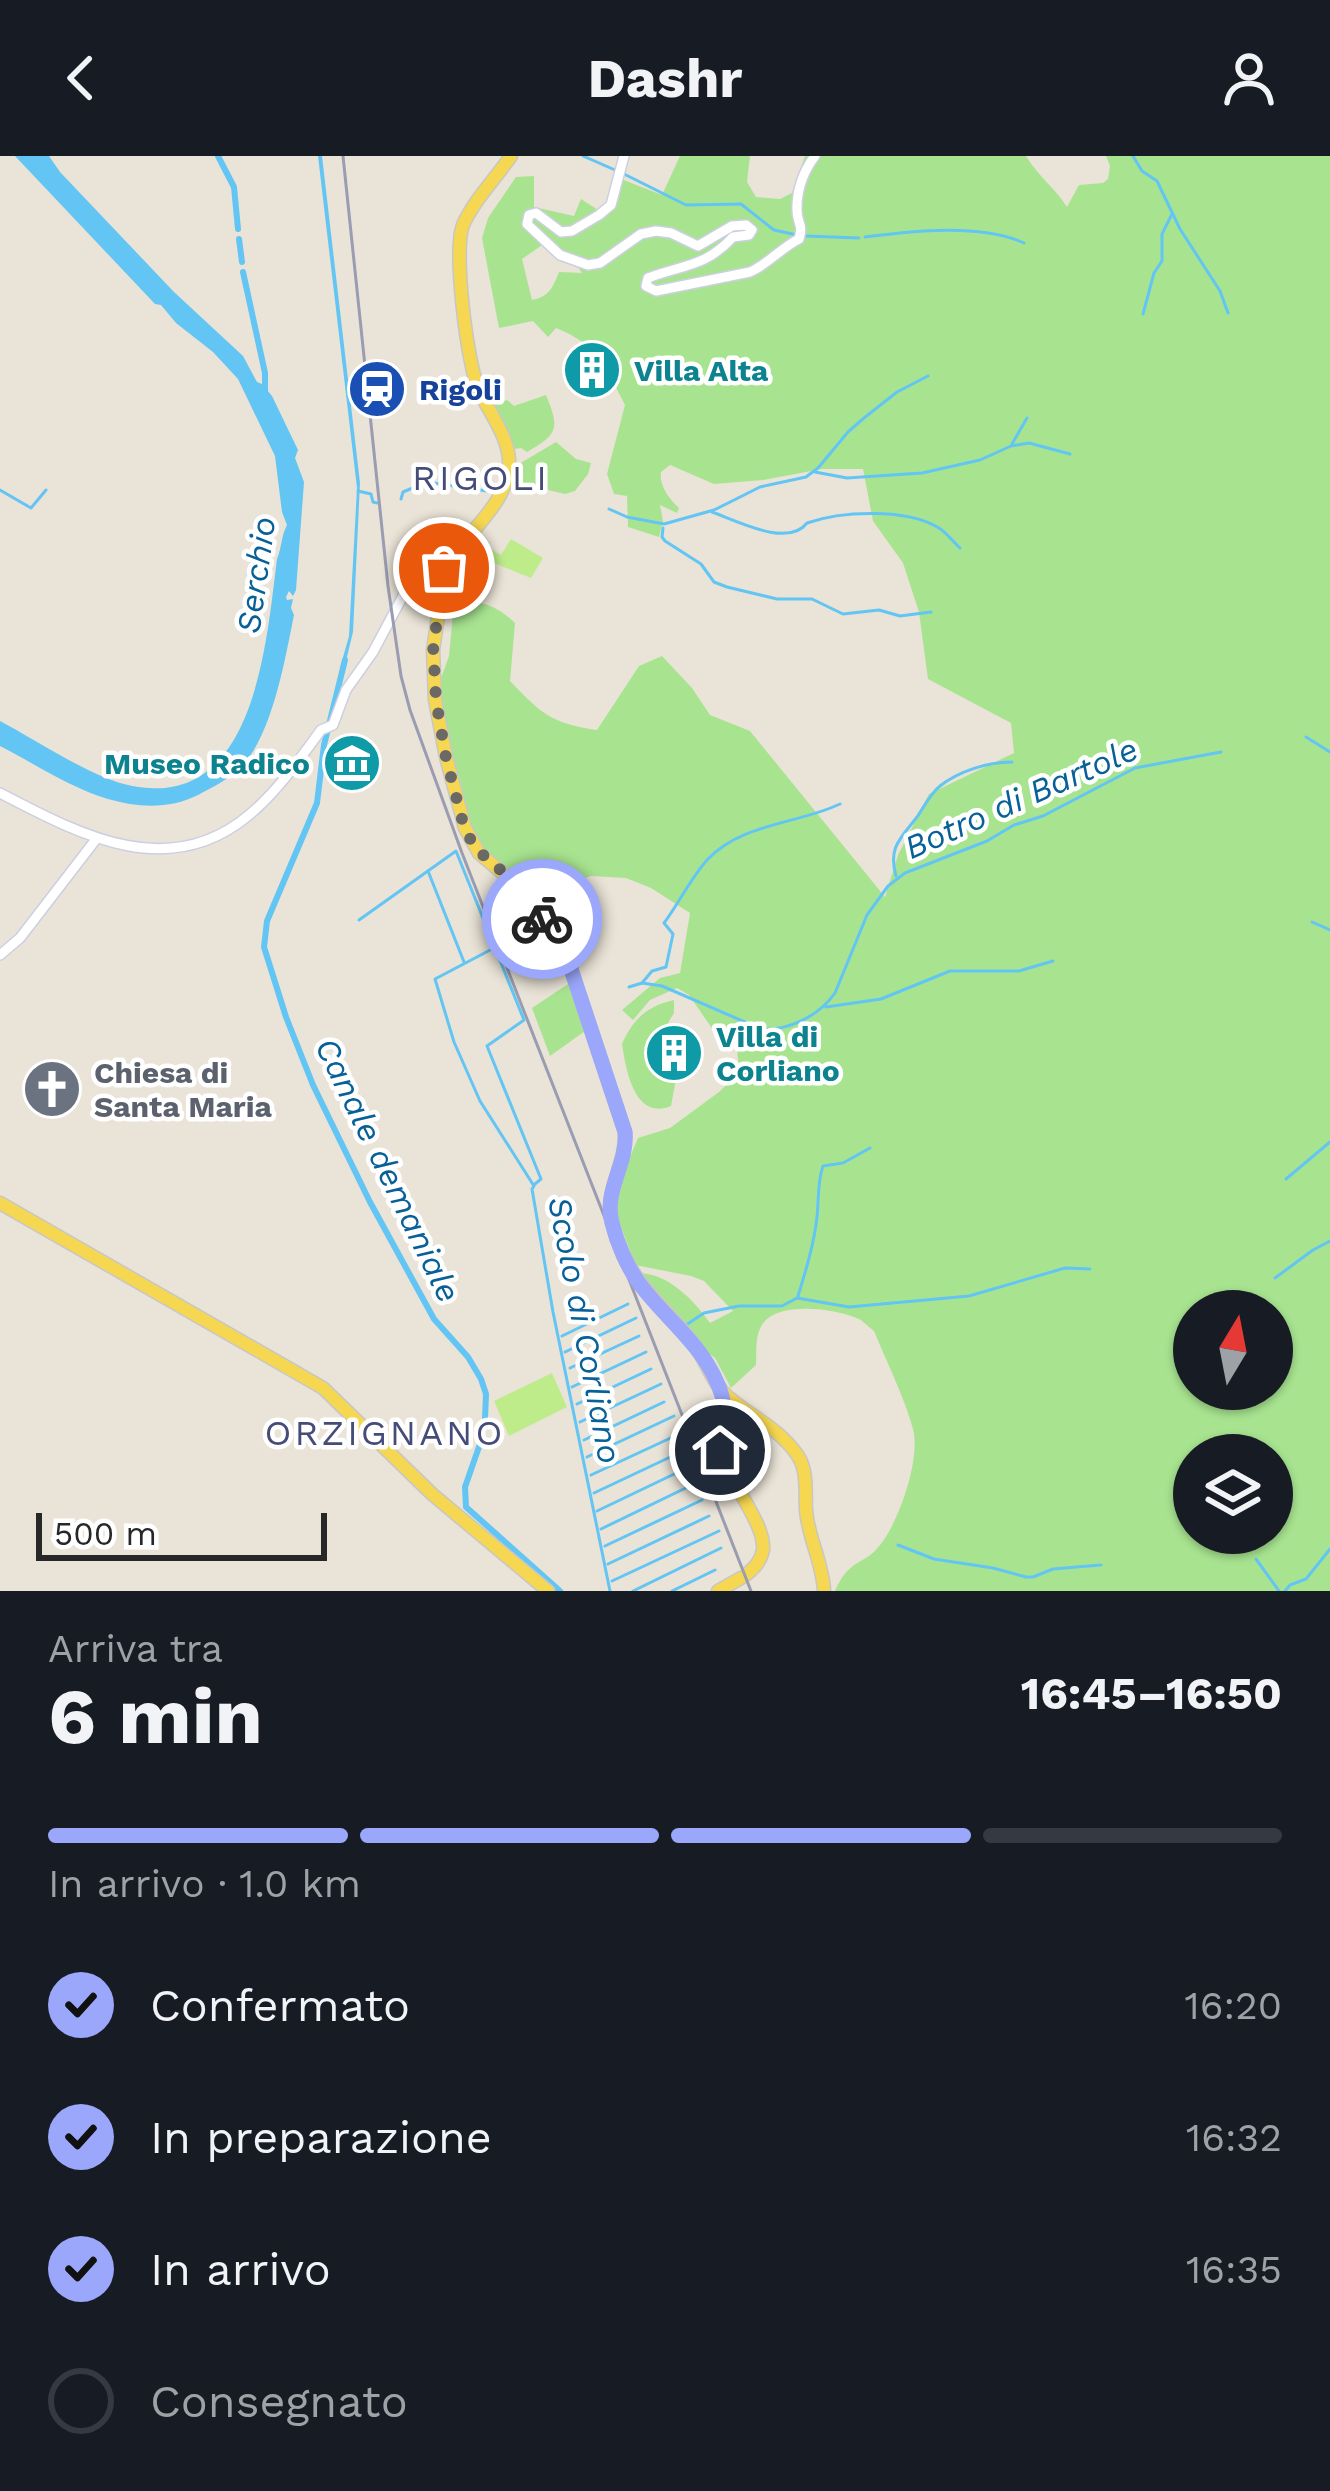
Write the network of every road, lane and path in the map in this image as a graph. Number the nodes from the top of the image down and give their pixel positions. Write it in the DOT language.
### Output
graph roads {
  1 [pos="511,156"];
  2 [pos="624,156"];
  3 [pos="815,156"];
  4 [pos="447,567"];
  5 [pos="0,793"];
  6 [pos="97,838"];
  7 [pos="0,955"];
  8 [pos="0,1203"];
  9 [pos="727,1406"];
  10 [pos="548,1591"];
  11 [pos="718,1591"];
  12 [pos="824,1591"];
  1 -- 4 [label="main road"];
  2 -- 3 [label="street"];
  4 -- 6 [label="street"];
  4 -- 9 [label="main road"];
  5 -- 6 [label="street"];
  6 -- 7 [label="street"];
  8 -- 10 [label="main road"];
  9 -- 11 [label="main road"];
  9 -- 12 [label="main road"];
}
